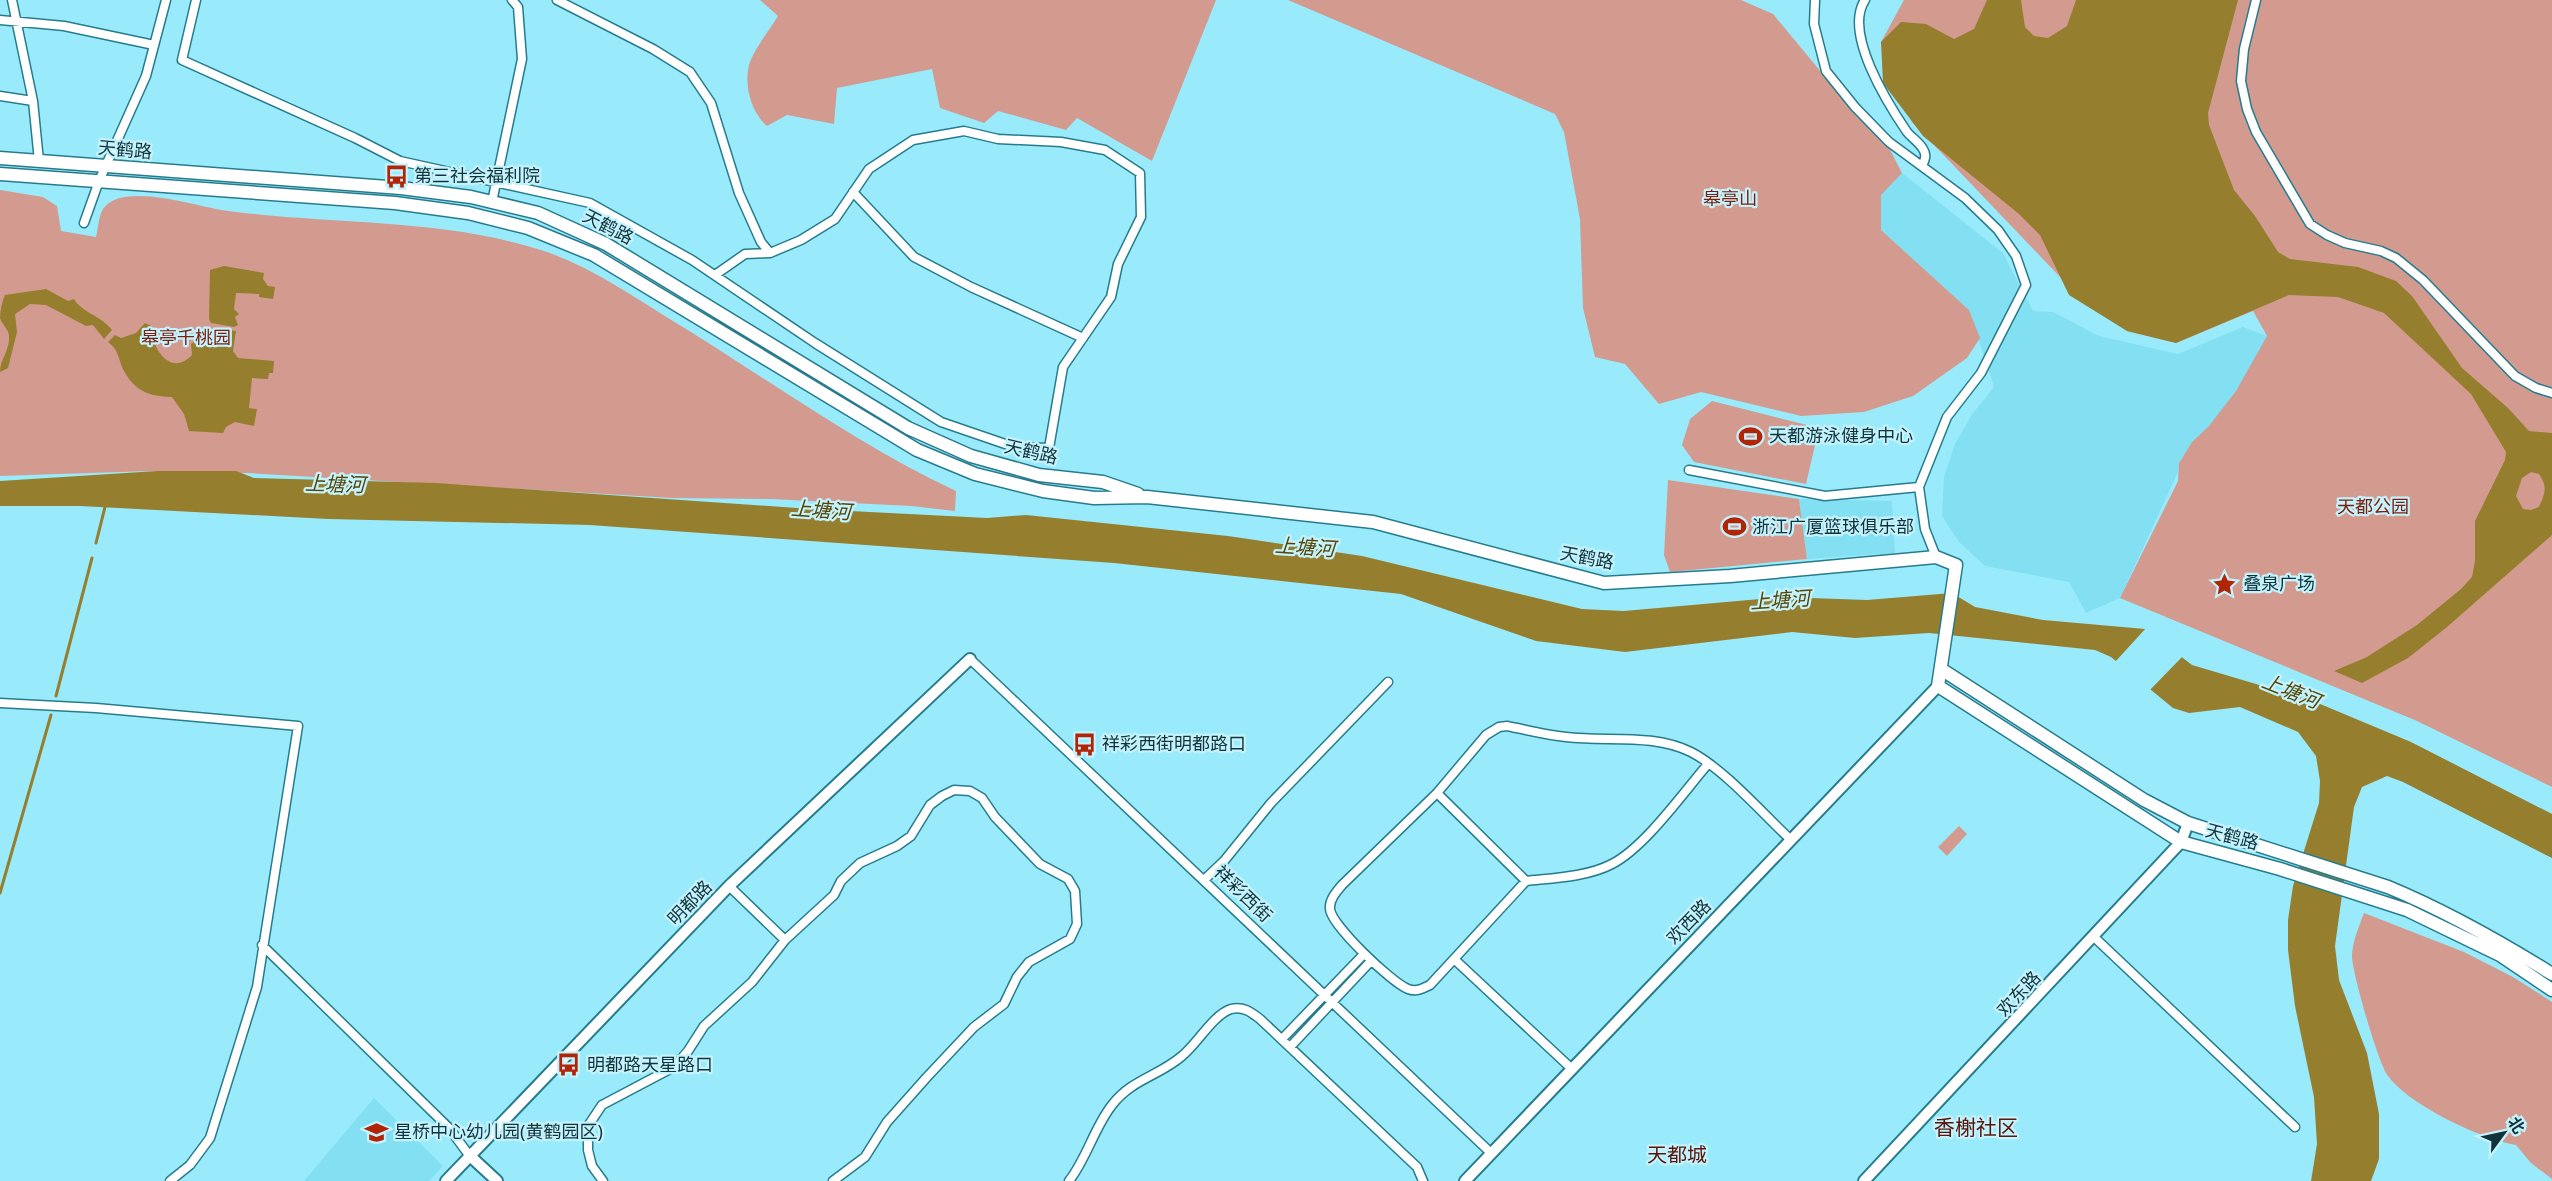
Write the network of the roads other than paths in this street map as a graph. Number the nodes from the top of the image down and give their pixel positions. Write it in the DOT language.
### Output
graph roads {
  1 [pos="12,0"];
  2 [pos="166,0"];
  3 [pos="196,0"];
  4 [pos="512,0"];
  5 [pos="557,0"];
  6 [pos="1815,0"];
  7 [pos="1865,0"];
  8 [pos="2256,0"];
  9 [pos="0,20"];
  10 [pos="15,21"];
  11 [pos="154,45"];
  12 [pos="0,96"];
  13 [pos="33,101"];
  14 [pos="0,158"];
  15 [pos="39,161"];
  16 [pos="107,166"];
  17 [pos="1922,166"];
  18 [pos="0,174"];
  19 [pos="99,181"];
  20 [pos="496,182"];
  21 [pos="853,192"];
  22 [pos="492,202"];
  23 [pos="84,223"];
  24 [pos="770,253"];
  25 [pos="715,275"];
  26 [pos="1083,338"];
  27 [pos="2552,393"];
  28 [pos="1689,470"];
  29 [pos="1918,487"];
  30 [pos="1147,498"];
  31 [pos="1936,557"];
  32 [pos="970,659"];
  33 [pos="1941,669"];
  34 [pos="1388,682"];
  35 [pos="1938,686"];
  36 [pos="0,702"];
  37 [pos="1708,764"];
  38 [pos="1437,793"];
  39 [pos="2188,823"];
  40 [pos="1791,840"];
  41 [pos="2181,842"];
  42 [pos="1204,879"];
  43 [pos="1526,881"];
  44 [pos="729,886"];
  45 [pos="2094,937"];
  46 [pos="785,940"];
  47 [pos="262,945"];
  48 [pos="1364,954"];
  49 [pos="1454,959"];
  50 [pos="1371,961"];
  51 [pos="2552,974"];
  52 [pos="2552,990"];
  53 [pos="1324,995"];
  54 [pos="1332,1002"];
  55 [pos="1282,1039"];
  56 [pos="1290,1047"];
  57 [pos="1572,1069"];
  58 [pos="2295,1127"];
  59 [pos="1491,1153"];
  60 [pos="469,1155"];
  61 [pos="170,1181"];
  62 [pos="446,1181"];
  63 [pos="497,1181"];
  64 [pos="603,1181"];
  65 [pos="833,1181"];
  66 [pos="1069,1181"];
  67 [pos="1423,1181"];
  68 [pos="1465,1181"];
  69 [pos="1864,1181"];
  1 -- 10 [label="street"];
  2 -- 11 [label="street"];
  3 -- 20 [label="street"];
  4 -- 20 [label="street"];
  5 -- 24 [label="street"];
  6 -- 17 [label="street"];
  7 -- 17 [label="street"];
  8 -- 27 [label="street"];
  9 -- 10 [label="street"];
  10 -- 11 [label="street"];
  10 -- 13 [label="street"];
  11 -- 16 [label="street"];
  12 -- 13 [label="street"];
  13 -- 15 [label="street"];
  14 -- 15 [label="main road, 天鹤路"];
  15 -- 16 [label="main road, 天鹤路"];
  16 -- 19 [label="street"];
  16 -- 22 [label="main road, 天鹤路"];
  17 -- 29 [label="street"];
  18 -- 19 [label="main road, 天鹤路"];
  19 -- 23 [label="street"];
  19 -- 30 [label="main road, 天鹤路"];
  20 -- 22 [label="street"];
  20 -- 25 [label="street"];
  21 -- 24 [label="street"];
  21 -- 26 [label="street"];
  21 -- 26 [label="street"];
  22 -- 30 [label="main road, 天鹤路"];
  24 -- 25 [label="street"];
  25 -- 26 [label="street"];
  28 -- 29 [label="street"];
  29 -- 31 [label="street"];
  30 -- 31 [label="main road, 天鹤路"];
  31 -- 33 [label="main road"];
  32 -- 42 [label="street, 祥彩西街"];
  32 -- 44 [label="street, 明都路"];
  33 -- 35 [label="main road"];
  33 -- 39 [label="main road, 天鹤路"];
  34 -- 42 [label="street"];
  35 -- 40 [label="street, 欢西路"];
  35 -- 41 [label="main road, 天鹤路"];
  36 -- 47 [label="street"];
  37 -- 38 [label="street"];
  37 -- 40 [label="street"];
  37 -- 43 [label="street"];
  38 -- 43 [label="street"];
  38 -- 48 [label="street"];
  39 -- 41 [label="street, 欢东路"];
  39 -- 51 [label="main road, 天鹤路"];
  40 -- 57 [label="street, 欢西路"];
  41 -- 45 [label="street, 欢东路"];
  41 -- 52 [label="main road, 天鹤路"];
  42 -- 53 [label="street, 祥彩西街"];
  43 -- 49 [label="street"];
  44 -- 46 [label="street"];
  44 -- 60 [label="street, 明都路"];
  45 -- 58 [label="street"];
  45 -- 69 [label="street, 欢东路"];
  46 -- 64 [label="street"];
  46 -- 65 [label="street"];
  47 -- 60 [label="street"];
  47 -- 61 [label="street"];
  48 -- 50 [label="street"];
  48 -- 53 [label="street"];
  49 -- 50 [label="street"];
  49 -- 57 [label="street"];
  50 -- 54 [label="street"];
  53 -- 54 [label="street, 祥彩西街"];
  53 -- 55 [label="street"];
  54 -- 56 [label="street"];
  54 -- 59 [label="street, 祥彩西街"];
  55 -- 56 [label="street"];
  55 -- 66 [label="street"];
  56 -- 67 [label="street"];
  57 -- 59 [label="street, 欢西路"];
  59 -- 68 [label="street, 欢西路"];
  60 -- 62 [label="street, 明都路"];
  60 -- 63 [label="street"];
}
